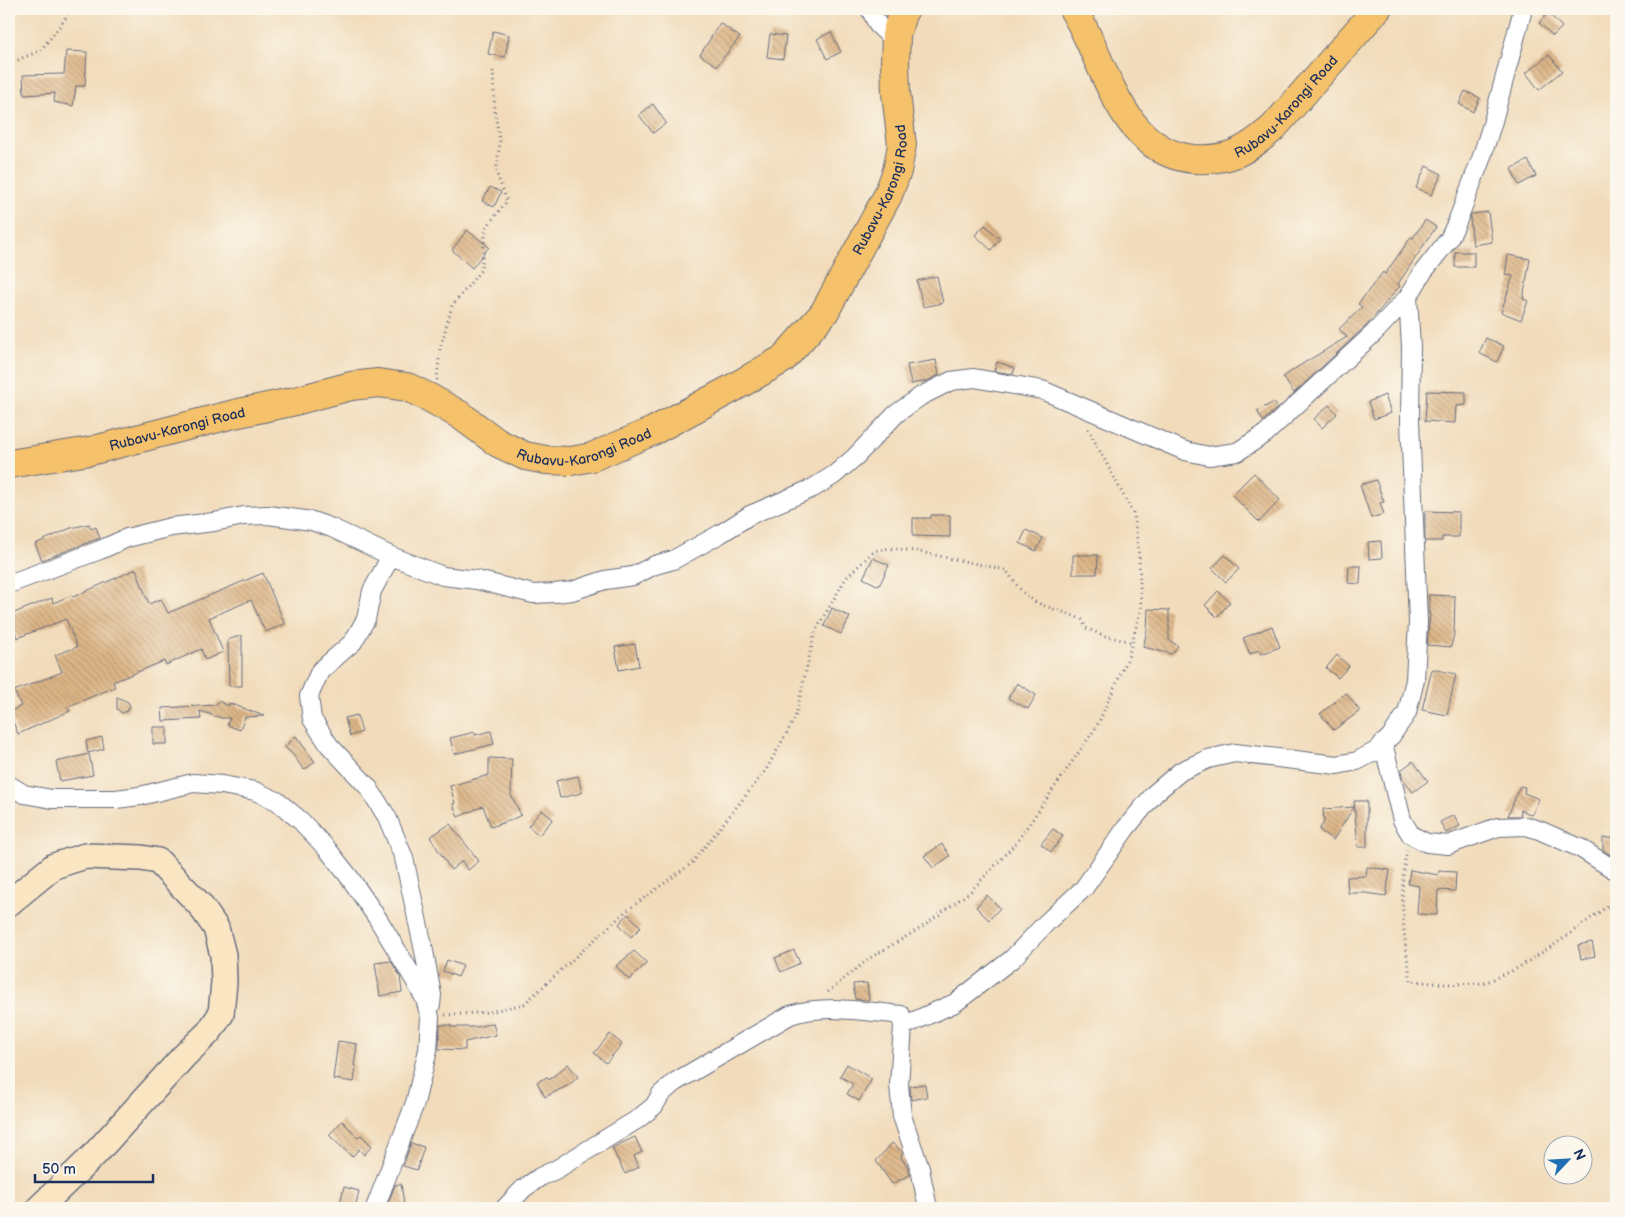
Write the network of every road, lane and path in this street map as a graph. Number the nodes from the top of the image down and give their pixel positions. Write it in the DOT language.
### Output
graph roads {
  1 [pos="71,9"];
  2 [pos="870,9"];
  3 [pos="905,9"];
  4 [pos="1073,9"];
  5 [pos="1378,9"];
  6 [pos="1523,9"];
  7 [pos="896,42"];
  8 [pos="9,65"];
  9 [pos="493,69"];
  10 [pos="1408,297"];
  11 [pos="436,401"];
  12 [pos="1075,404"];
  13 [pos="9,464"];
  14 [pos="391,556"];
  15 [pos="9,584"];
  16 [pos="1132,642"];
  17 [pos="1384,743"];
  18 [pos="9,785"];
  19 [pos="1411,835"];
  20 [pos="1616,871"];
  21 [pos="1616,900"];
  22 [pos="9,903"];
  23 [pos="806,1010"];
  24 [pos="430,1017"];
  25 [pos="903,1026"];
  26 [pos="39,1208"];
  27 [pos="375,1208"];
  28 [pos="505,1208"];
  29 [pos="928,1208"];
  1 -- 8 [label="path"];
  2 -- 7 [label="street"];
  3 -- 7 [label="highway, Rubavu-Karongi Road"];
  4 -- 5 [label="highway, Rubavu-Karongi Road"];
  6 -- 10 [label="street"];
  7 -- 11 [label="highway, Rubavu-Karongi Road"];
  9 -- 11 [label="path"];
  10 -- 12 [label="street"];
  10 -- 17 [label="street"];
  11 -- 13 [label="highway, Rubavu-Karongi Road"];
  12 -- 14 [label="street"];
  12 -- 16 [label="path"];
  14 -- 15 [label="street"];
  14 -- 24 [label="street"];
  16 -- 23 [label="path"];
  16 -- 24 [label="path"];
  17 -- 19 [label="street"];
  17 -- 25 [label="street"];
  18 -- 24 [label="street"];
  19 -- 20 [label="street"];
  19 -- 21 [label="path"];
  22 -- 26 [label="main road"];
  23 -- 25 [label="street"];
  23 -- 28 [label="street"];
  24 -- 27 [label="street"];
  25 -- 29 [label="street"];
}
